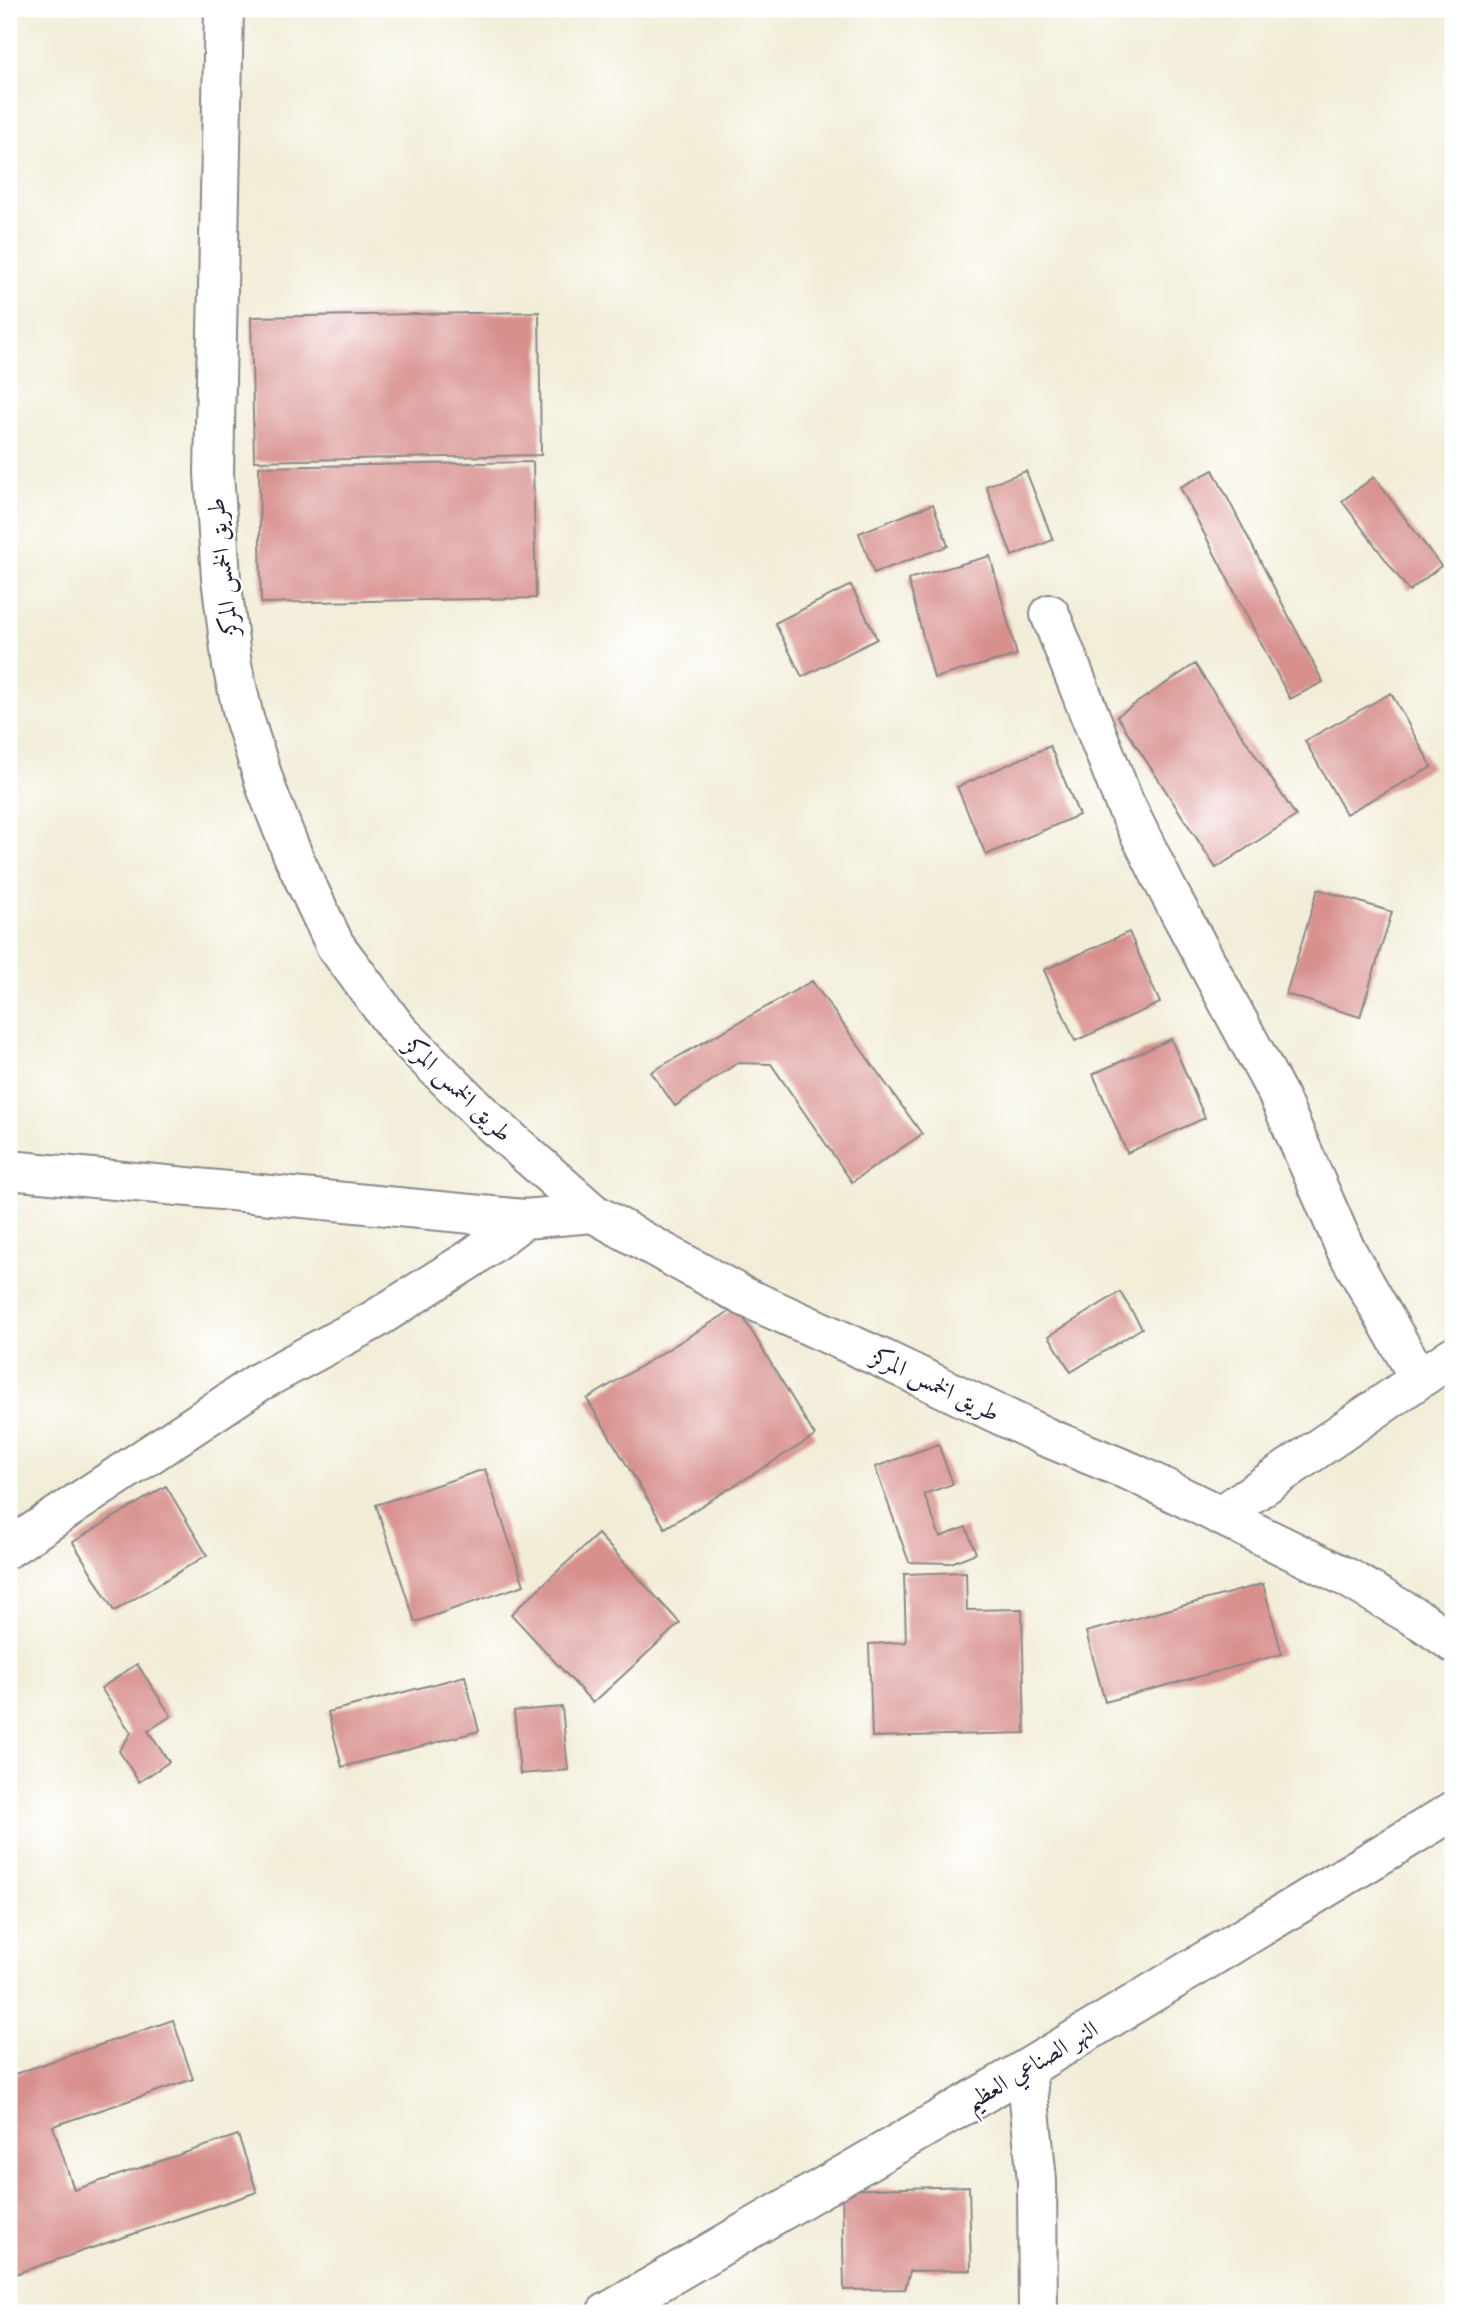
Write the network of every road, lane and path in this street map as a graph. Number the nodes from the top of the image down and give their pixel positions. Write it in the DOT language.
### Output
graph roads {
  1 [pos="224,9"];
  2 [pos="1050,614"];
  3 [pos="9,1170"];
  4 [pos="593,1213"];
  5 [pos="524,1219"];
  6 [pos="1453,1356"];
  7 [pos="1419,1378"];
  8 [pos="1221,1515"];
  9 [pos="9,1548"];
  10 [pos="1453,1643"];
  11 [pos="1453,1811"];
  12 [pos="1026,2069"];
  13 [pos="606,2313"];
  14 [pos="1038,2313"];
  1 -- 4 [label="street, طريق الخمس المركز"];
  2 -- 7 [label="street"];
  3 -- 5 [label="street"];
  4 -- 5 [label="street"];
  4 -- 8 [label="street, طريق الخمس المركز"];
  5 -- 9 [label="street"];
  6 -- 7 [label="street"];
  7 -- 8 [label="street"];
  8 -- 10 [label="street, طريق الخمس المركز"];
  11 -- 12 [label="street, النهر الصناعي العظيم"];
  12 -- 13 [label="street, النهر الصناعي العظيم"];
  12 -- 14 [label="street"];
}
